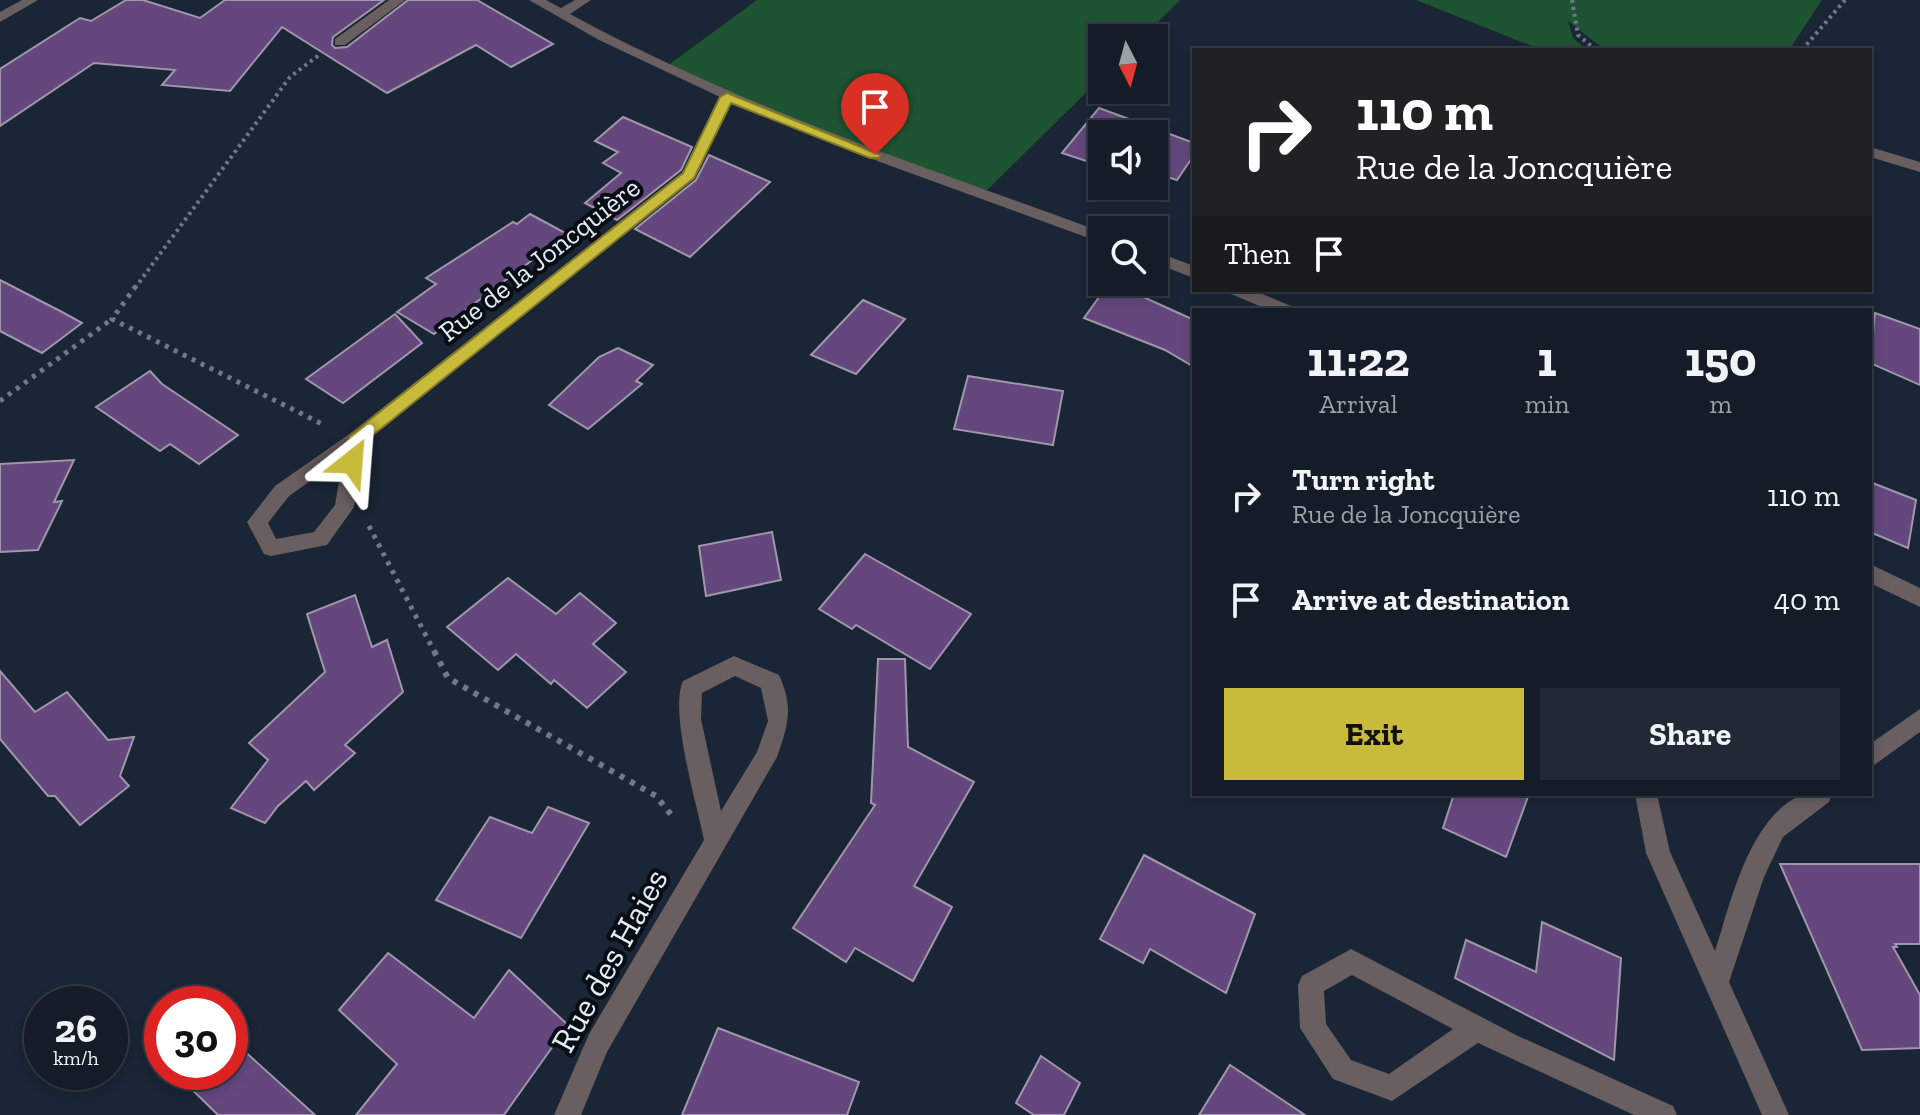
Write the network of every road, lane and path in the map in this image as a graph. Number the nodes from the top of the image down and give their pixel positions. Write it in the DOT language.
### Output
graph roads {
  1 [pos="31,0"];
  2 [pos="398,0"];
  3 [pos="536,0"];
  4 [pos="584,0"];
  5 [pos="1572,0"];
  6 [pos="1845,0"];
  7 [pos="560,14"];
  8 [pos="0,18"];
  9 [pos="340,42"];
  10 [pos="1594,48"];
  11 [pos="1804,48"];
  12 [pos="727,97"];
  13 [pos="1872,153"];
  14 [pos="1920,167"];
  15 [pos="1088,233"];
  16 [pos="1168,262"];
  17 [pos="1192,271"];
  18 [pos="1242,292"];
  19 [pos="1280,308"];
  20 [pos="112,319"];
  21 [pos="0,401"];
  22 [pos="355,440"];
  23 [pos="344,507"];
  24 [pos="1872,574"];
  25 [pos="1920,598"];
  26 [pos="1920,719"];
  27 [pos="1872,755"];
  28 [pos="1646,796"];
  29 [pos="1818,796"];
  30 [pos="716,841"];
  31 [pos="1717,981"];
  32 [pos="1477,1028"];
  33 [pos="567,1115"];
  34 [pos="1664,1115"];
  35 [pos="1776,1115"];
  1 -- 8 [label="street"];
  2 -- 9 [label="street"];
  3 -- 7 [label="street"];
  4 -- 7 [label="street"];
  5 -- 10 [label="path"];
  6 -- 11 [label="path"];
  7 -- 12 [label="street"];
  9 -- 20 [label="path"];
  12 -- 15 [label="street"];
  12 -- 22 [label="street, Rue de la Joncquière"];
  13 -- 14 [label="street"];
  16 -- 17 [label="street"];
  18 -- 19 [label="street"];
  20 -- 21 [label="path"];
  20 -- 22 [label="path"];
  22 -- 23 [label="street, Rue de la Joncquière"];
  22 -- 23 [label="street, Rue de la Joncquière"];
  23 -- 30 [label="path"];
  24 -- 25 [label="street"];
  26 -- 27 [label="street"];
  28 -- 31 [label="street"];
  29 -- 31 [label="street"];
  30 -- 30 [label="street, Rue des Haies"];
  30 -- 33 [label="street, Rue des Haies"];
  31 -- 35 [label="street"];
  32 -- 32 [label="street"];
  32 -- 34 [label="street"];
}
